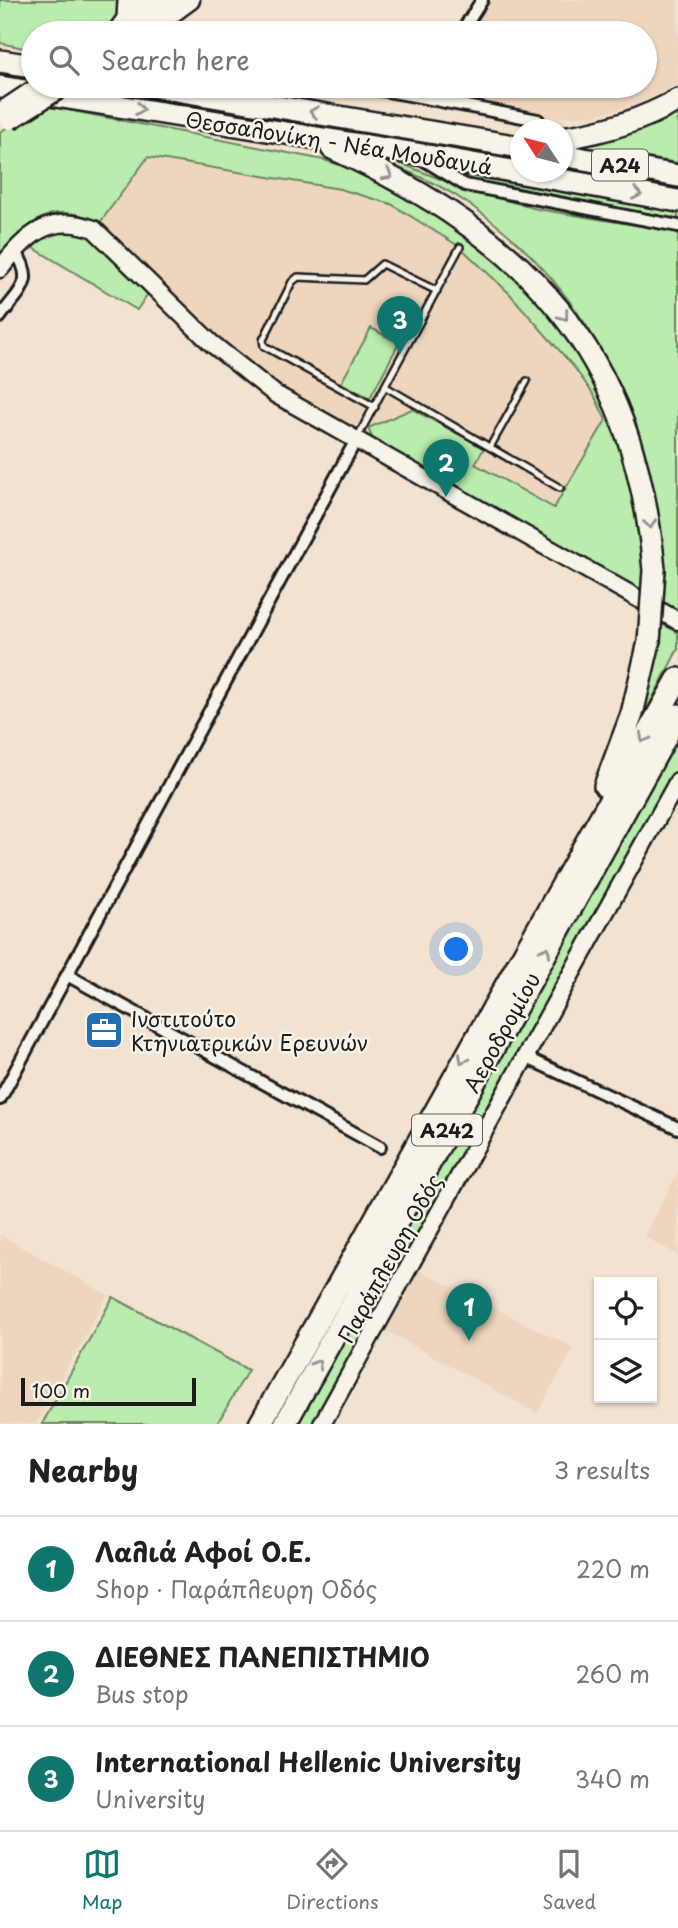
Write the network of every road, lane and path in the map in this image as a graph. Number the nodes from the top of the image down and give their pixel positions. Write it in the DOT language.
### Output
graph roads {
  1 [pos="129,0"];
  2 [pos="190,0"];
  3 [pos="482,0"];
  4 [pos="168,7"];
  5 [pos="144,20"];
  6 [pos="127,21"];
  7 [pos="469,21"];
  8 [pos="0,55"];
  9 [pos="0,61"];
  10 [pos="21,66"];
  11 [pos="21,68"];
  12 [pos="0,87"];
  13 [pos="21,90"];
  14 [pos="21,93"];
  15 [pos="42,98"];
  16 [pos="70,98"];
  17 [pos="226,98"];
  18 [pos="426,98"];
  19 [pos="678,100"];
  20 [pos="4,118"];
  21 [pos="533,119"];
  22 [pos="305,135"];
  23 [pos="573,136"];
  24 [pos="478,139"];
  25 [pos="510,140"];
  26 [pos="510,145"];
  27 [pos="417,154"];
  28 [pos="573,157"];
  29 [pos="678,176"];
  30 [pos="678,201"];
  31 [pos="678,226"];
  32 [pos="460,247"];
  33 [pos="15,250"];
  34 [pos="0,269"];
  35 [pos="437,291"];
  36 [pos="0,317"];
  37 [pos="527,382"];
  38 [pos="386,387"];
  39 [pos="375,407"];
  40 [pos="356,440"];
  41 [pos="490,447"];
  42 [pos="560,488"];
  43 [pos="678,621"];
  44 [pos="678,679"];
  45 [pos="678,715"];
  46 [pos="678,781"];
  47 [pos="580,850"];
  48 [pos="67,975"];
  49 [pos="523,1056"];
  50 [pos="0,1099"];
  51 [pos="678,1128"];
  52 [pos="380,1147"];
  53 [pos="260,1424"];
  54 [pos="285,1424"];
  55 [pos="322,1424"];
  1 -- 5 [label="highway"];
  1 -- 6 [label="highway"];
  2 -- 4 [label="main road"];
  3 -- 7 [label="street"];
  4 -- 5 [label="main road"];
  8 -- 10 [label="highway"];
  9 -- 11 [label="highway"];
  12 -- 13 [label="highway, Θεσσαλονίκη - Νέα Μουδανιά / Α24, one-way"];
  14 -- 20 [label="main road, bridge"];
  15 -- 20 [label="main road, bridge"];
  16 -- 22 [label="highway, Θεσσαλονίκη - Νέα Μουδανιά / Α24, one-way"];
  24 -- 17 [label="highway, Θεσσαλονίκη - Νέα Μουδανιά, one-way"];
  18 -- 21 [label="street"];
  19 -- 23 [label="highway"];
  22 -- 27 [label="highway, Θεσσαλονίκη - Νέα Μουδανιά / Α24"];
  22 -- 47 [label="highway, one-way, bridge"];
  24 -- 25 [label="highway"];
  24 -- 26 [label="highway, Θεσσαλονίκη - Νέα Μουδανιά"];
  27 -- 30 [label="highway, Θεσσαλονίκη - Νέα Μουδανιά / Α24, one-way"];
  27 -- 31 [label="street"];
  28 -- 29 [label="highway, Α24"];
  32 -- 35 [label="lane"];
  33 -- 34 [label="street"];
  33 -- 36 [label="street"];
  33 -- 40 [label="street"];
  35 -- 38 [label="lane"];
  35 -- 39 [label="lane"];
  37 -- 41 [label="lane"];
  38 -- 39 [label="lane"];
  38 -- 41 [label="lane"];
  39 -- 40 [label="lane"];
  40 -- 43 [label="street"];
  40 -- 48 [label="street"];
  41 -- 42 [label="lane"];
  44 -- 47 [label="highway, one-way"];
  54 -- 45 [label="highway, Αεροδρομίου / Α242, one-way"];
  46 -- 49 [label="street, Παράπλευρη Οδός"];
  47 -- 53 [label="highway, Αεροδρομίου / Α242, one-way"];
  48 -- 50 [label="street"];
  48 -- 52 [label="street"];
  49 -- 51 [label="street"];
  49 -- 55 [label="street, Παράπλευρη Οδός"];
}
